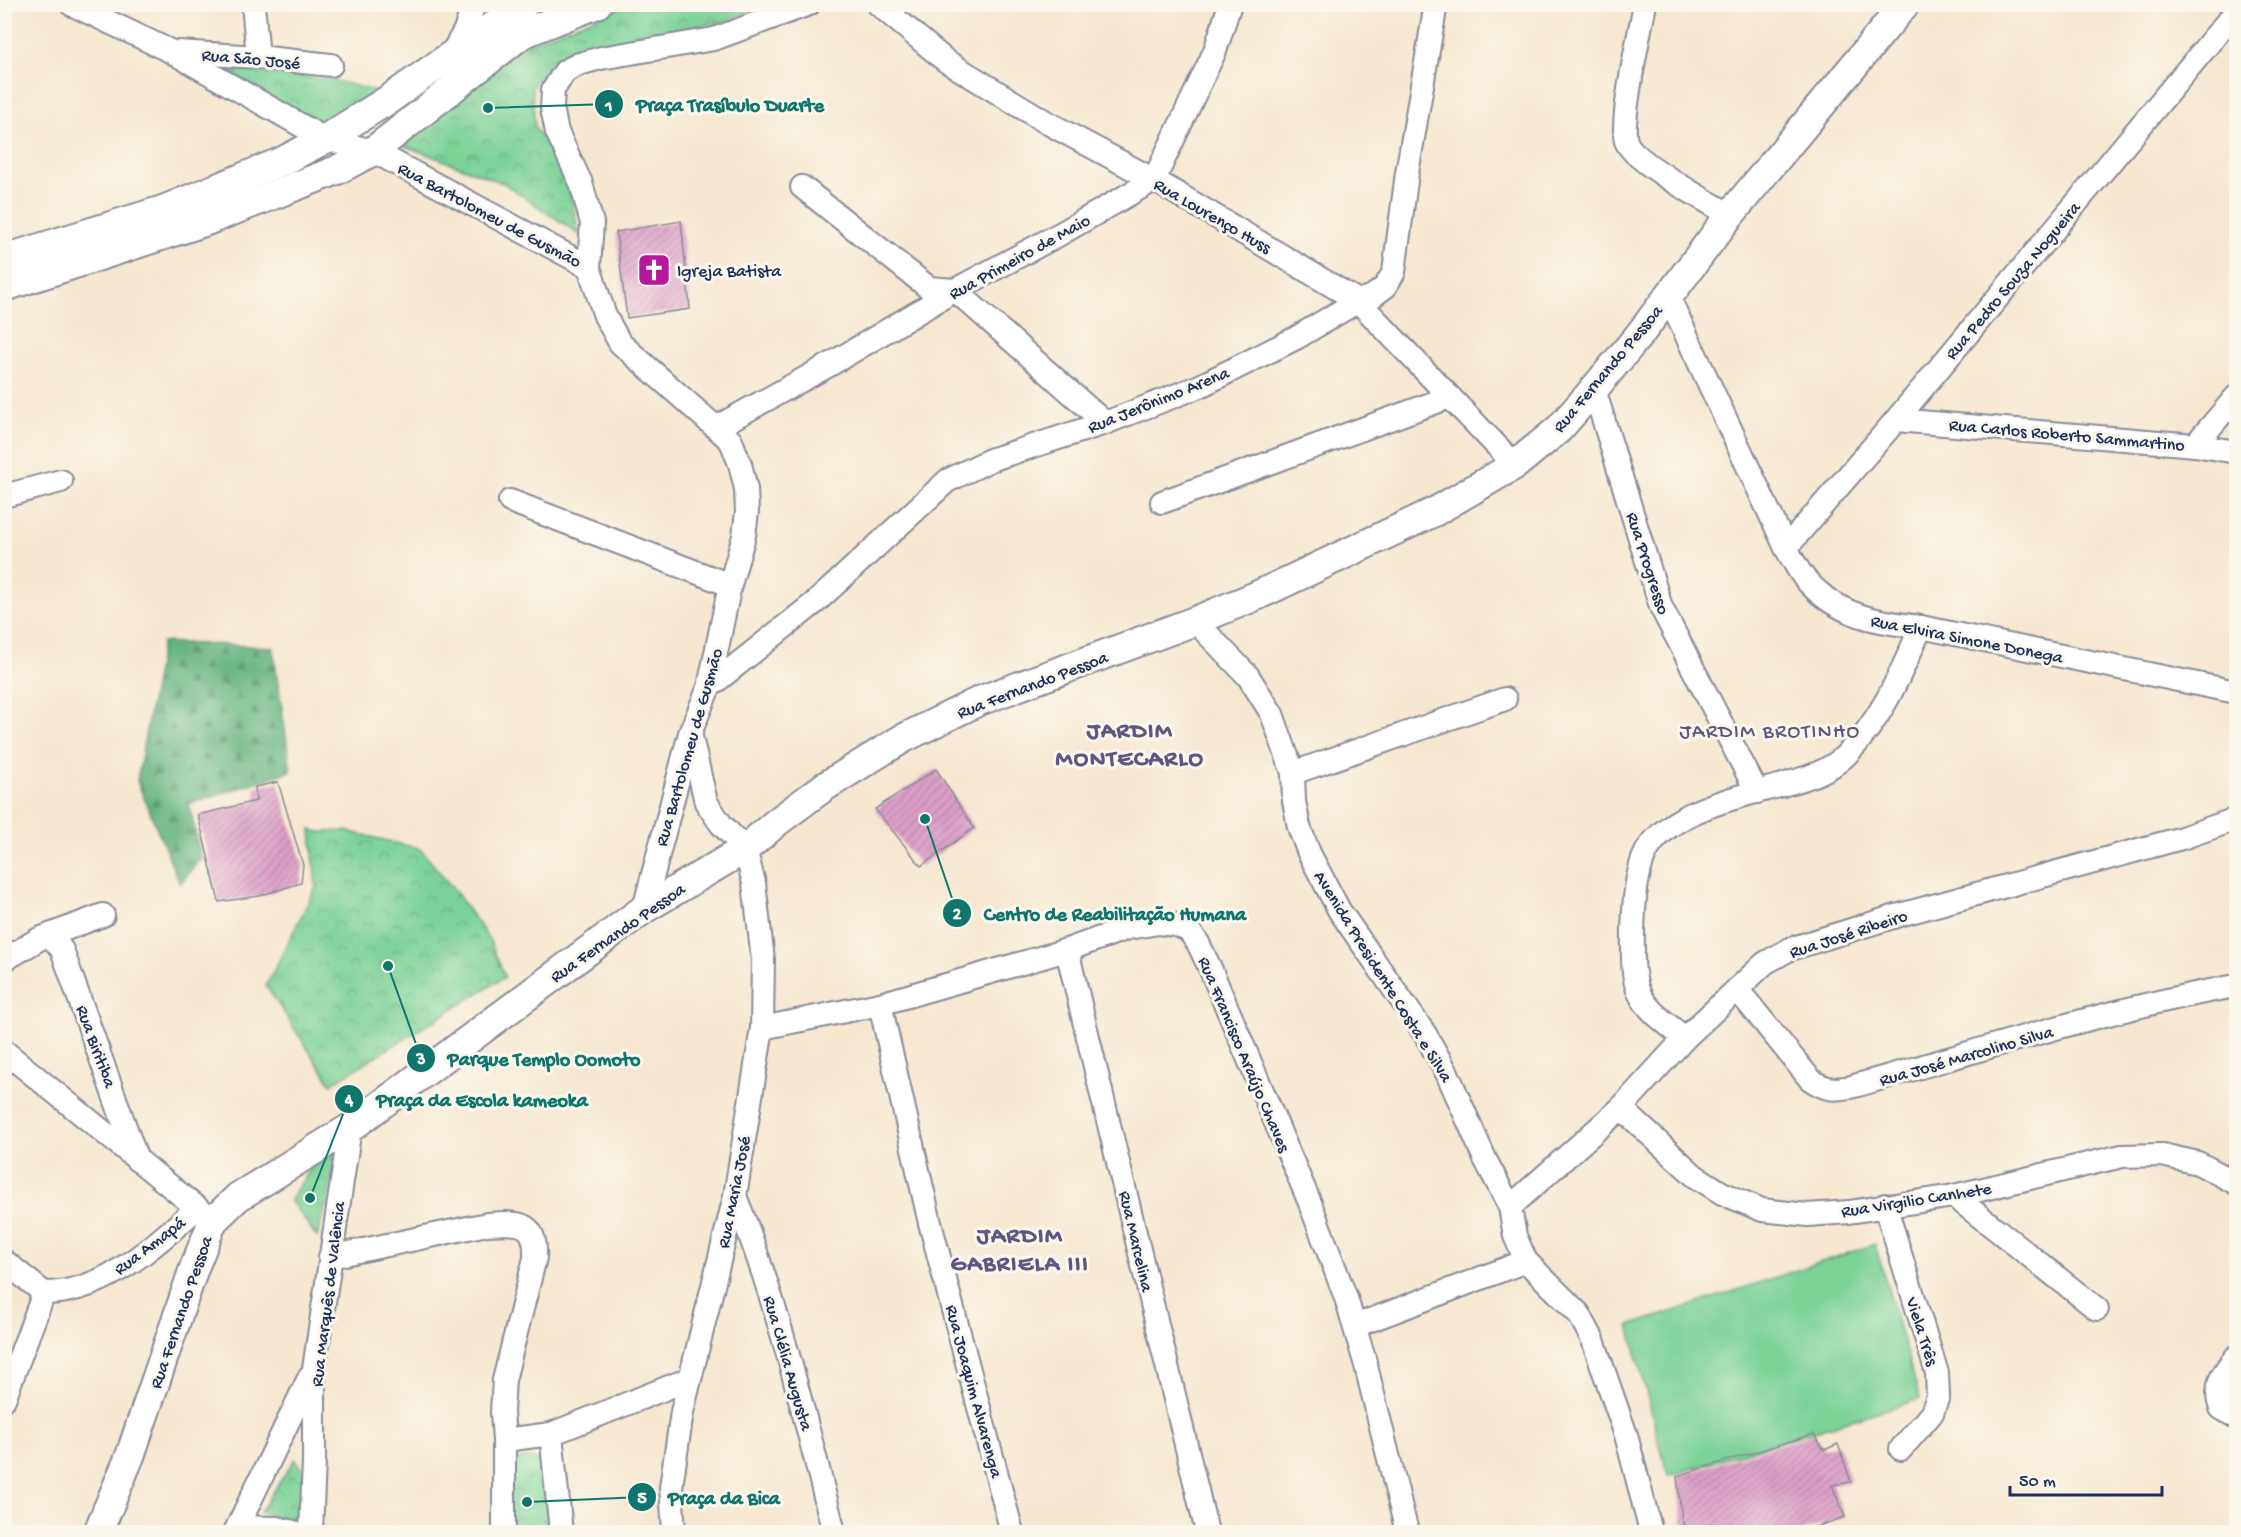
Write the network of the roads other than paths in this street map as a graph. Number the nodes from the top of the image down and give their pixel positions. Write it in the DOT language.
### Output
graph roads {
  1 [pos="71,4"];
  2 [pos="254,4"];
  3 [pos="474,4"];
  4 [pos="524,4"];
  5 [pos="597,4"];
  6 [pos="809,4"];
  7 [pos="878,4"];
  8 [pos="1230,4"];
  9 [pos="1436,4"];
  10 [pos="1645,4"];
  11 [pos="1905,4"];
  12 [pos="2236,11"];
  13 [pos="170,51"];
  14 [pos="450,56"];
  15 [pos="258,57"];
  16 [pos="331,65"];
  17 [pos="325,139"];
  18 [pos="373,151"];
  19 [pos="1154,180"];
  20 [pos="802,187"];
  21 [pos="1730,215"];
  22 [pos="4,259"];
  23 [pos="589,267"];
  24 [pos="4,287"];
  25 [pos="955,290"];
  26 [pos="1668,296"];
  27 [pos="1358,301"];
  28 [pos="1594,389"];
  29 [pos="1450,397"];
  30 [pos="2236,397"];
  31 [pos="1896,420"];
  32 [pos="1106,423"];
  33 [pos="717,427"];
  34 [pos="2195,445"];
  35 [pos="2236,452"];
  36 [pos="1515,465"];
  37 [pos="61,481"];
  38 [pos="4,496"];
  39 [pos="510,501"];
  40 [pos="1162,502"];
  41 [pos="1786,548"];
  42 [pos="730,585"];
  43 [pos="1195,621"];
  44 [pos="1921,627"];
  45 [pos="709,687"];
  46 [pos="2236,692"];
  47 [pos="1505,699"];
  48 [pos="690,733"];
  49 [pos="1293,773"];
  50 [pos="1757,792"];
  51 [pos="2236,819"];
  52 [pos="745,849"];
  53 [pos="644,909"];
  54 [pos="103,915"];
  55 [pos="50,935"];
  56 [pos="1067,950"];
  57 [pos="4,960"];
  58 [pos="2236,986"];
  59 [pos="1737,989"];
  60 [pos="880,1004"];
  61 [pos="762,1028"];
  62 [pos="1684,1038"];
  63 [pos="4,1051"];
  64 [pos="1621,1108"];
  65 [pos="350,1128"];
  66 [pos="138,1160"];
  67 [pos="2236,1183"];
  68 [pos="735,1196"];
  69 [pos="1954,1196"];
  70 [pos="1885,1205"];
  71 [pos="1510,1207"];
  72 [pos="205,1215"];
  73 [pos="330,1257"];
  74 [pos="4,1261"];
  75 [pos="1526,1261"];
  76 [pos="44,1293"];
  77 [pos="2097,1310"];
  78 [pos="1355,1326"];
  79 [pos="2236,1357"];
  80 [pos="314,1369"];
  81 [pos="689,1379"];
  82 [pos="4,1399"];
  83 [pos="2236,1417"];
  84 [pos="551,1434"];
  85 [pos="504,1440"];
  86 [pos="1901,1449"];
  87 [pos="237,1530"];
  88 [pos="98,1533"];
  89 [pos="293,1533"];
  90 [pos="312,1533"];
  91 [pos="504,1533"];
  92 [pos="561,1533"];
  93 [pos="674,1533"];
  94 [pos="834,1533"];
  95 [pos="1012,1533"];
  96 [pos="1207,1533"];
  97 [pos="1407,1533"];
  98 [pos="1651,1533"];
  1 -- 13 [label="street, Rua Bartolomeu de Gusmão"];
  2 -- 15 [label="street"];
  3 -- 14 [label="street"];
  4 -- 14 [label="main road"];
  5 -- 18 [label="main road"];
  6 -- 23 [label="street"];
  7 -- 19 [label="street, Rua Lourenço Huss"];
  8 -- 19 [label="street"];
  9 -- 27 [label="street, Rua Jerônimo Arena"];
  10 -- 21 [label="street"];
  11 -- 21 [label="main road, Rua Fernando Pessoa"];
  12 -- 31 [label="street, Rua Pedro Souza Nogueira"];
  13 -- 15 [label="street, Rua São José"];
  13 -- 17 [label="street, Rua Bartolomeu de Gusmão"];
  14 -- 17 [label="main road"];
  15 -- 16 [label="street, Rua São José"];
  17 -- 18 [label="street, Rua Bartolomeu de Gusmão"];
  17 -- 22 [label="main road"];
  18 -- 23 [label="street, Rua Bartolomeu de Gusmão"];
  18 -- 24 [label="main road"];
  19 -- 25 [label="street, Rua Primeiro de Maio"];
  19 -- 27 [label="street, Rua Lourenço Huss"];
  20 -- 25 [label="street"];
  21 -- 26 [label="main road, Rua Fernando Pessoa"];
  23 -- 33 [label="street, Rua Bartolomeu de Gusmão"];
  25 -- 32 [label="street"];
  25 -- 33 [label="street, Rua Primeiro de Maio"];
  26 -- 28 [label="main road, Rua Fernando Pessoa"];
  26 -- 41 [label="street, Rua Elvira Simone Donega"];
  27 -- 29 [label="street, Rua Lourenço Huss"];
  27 -- 32 [label="street, Rua Jerônimo Arena"];
  28 -- 36 [label="main road, Rua Fernando Pessoa"];
  28 -- 50 [label="street, Rua Progresso"];
  29 -- 36 [label="street, Rua Lourenço Huss"];
  29 -- 40 [label="street"];
  30 -- 34 [label="street"];
  31 -- 34 [label="street, Rua Carlos Roberto Sammartino"];
  31 -- 41 [label="street, Rua Pedro Souza Nogueira"];
  32 -- 45 [label="street, Rua Jerônimo Arena"];
  33 -- 42 [label="street, Rua Bartolomeu de Gusmão"];
  34 -- 35 [label="street, Rua Carlos Roberto Sammartino"];
  36 -- 43 [label="main road, Rua Fernando Pessoa"];
  37 -- 38 [label="street"];
  39 -- 42 [label="street"];
  41 -- 44 [label="street, Rua Elvira Simone Donega"];
  42 -- 45 [label="street, Rua Bartolomeu de Gusmão"];
  43 -- 49 [label="street, Avenida Presidente Costa e Silva"];
  43 -- 52 [label="main road, Rua Fernando Pessoa"];
  44 -- 46 [label="street, Rua Elvira Simone Donega"];
  44 -- 50 [label="street"];
  45 -- 48 [label="street, Rua Bartolomeu de Gusmão"];
  47 -- 49 [label="street"];
  48 -- 52 [label="street"];
  48 -- 53 [label="street, Rua Bartolomeu de Gusmão"];
  49 -- 71 [label="street, Avenida Presidente Costa e Silva"];
  50 -- 62 [label="street"];
  51 -- 59 [label="street, Rua José Ribeiro"];
  52 -- 53 [label="main road, Rua Fernando Pessoa"];
  52 -- 61 [label="street, Rua Maria José"];
  53 -- 65 [label="main road, Rua Fernando Pessoa"];
  54 -- 55 [label="street"];
  55 -- 57 [label="street"];
  55 -- 66 [label="street, Rua Biritiba"];
  56 -- 60 [label="street, Rua Francisco Araújo Chaves"];
  56 -- 78 [label="street, Rua Francisco Araújo Chaves"];
  56 -- 96 [label="street, Rua Marcelina"];
  58 -- 59 [label="street, Rua José Marcolino Silva"];
  59 -- 62 [label="street, Rua José Ribeiro"];
  60 -- 61 [label="street, Rua Francisco Araújo Chaves"];
  60 -- 95 [label="street, Rua Joaquim Alvarenga"];
  61 -- 68 [label="street, Rua Maria José"];
  62 -- 64 [label="street, Rua José Ribeiro"];
  63 -- 66 [label="street"];
  64 -- 70 [label="street, Rua Virgilio Canhete"];
  64 -- 71 [label="street, Rua José Ribeiro"];
  65 -- 72 [label="main road, Rua Fernando Pessoa"];
  65 -- 73 [label="street, Rua Marquês de Valência"];
  66 -- 72 [label="street"];
  67 -- 69 [label="street, Rua Virgilio Canhete"];
  68 -- 81 [label="street, Rua Maria José"];
  68 -- 94 [label="street, Rua Clélia Augusta"];
  69 -- 70 [label="street, Rua Virgilio Canhete"];
  69 -- 77 [label="street"];
  70 -- 86 [label="street, Viela Três"];
  71 -- 75 [label="street, Avenida Presidente Costa e Silva"];
  72 -- 76 [label="street, Rua Amapá"];
  72 -- 88 [label="main road, Rua Fernando Pessoa"];
  73 -- 80 [label="street, Rua Marquês de Valência"];
  73 -- 85 [label="street"];
  74 -- 76 [label="street"];
  75 -- 78 [label="street"];
  75 -- 98 [label="street, Avenida Presidente Costa e Silva"];
  76 -- 82 [label="street"];
  78 -- 97 [label="street, Rua Francisco Araújo Chaves"];
  79 -- 83 [label="street"];
  80 -- 87 [label="street"];
  80 -- 90 [label="street, Rua Marquês de Valência"];
  81 -- 84 [label="street"];
  81 -- 93 [label="street, Rua Maria José"];
  84 -- 85 [label="street"];
  84 -- 92 [label="street"];
  85 -- 91 [label="street"];
  87 -- 89 [label="street"];
}
